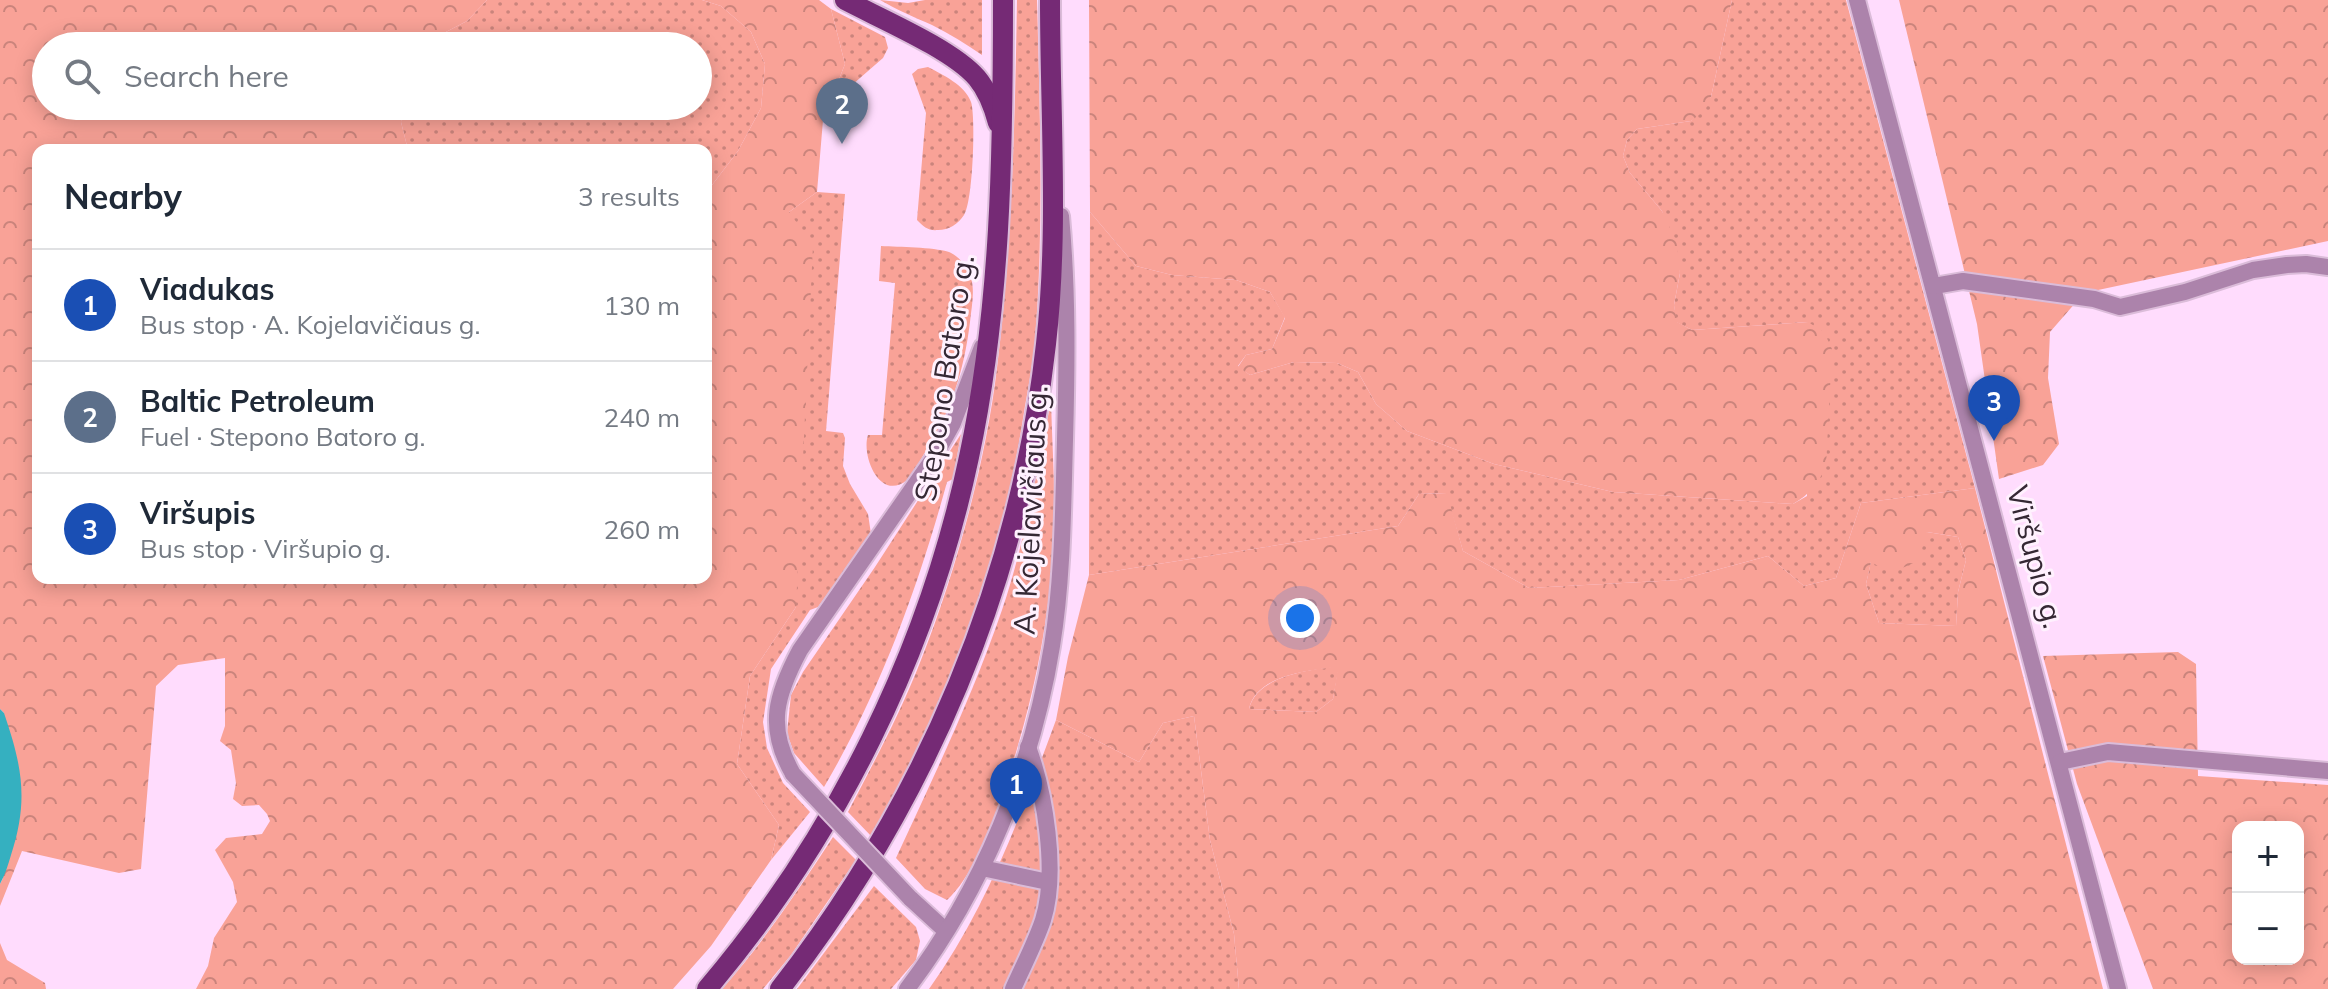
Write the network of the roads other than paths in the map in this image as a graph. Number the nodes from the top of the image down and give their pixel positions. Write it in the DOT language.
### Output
graph roads {
  1 [pos="845,0"];
  2 [pos="1003,0"];
  3 [pos="1857,0"];
  4 [pos="1051,5"];
  5 [pos="1054,146"];
  6 [pos="1003,148"];
  7 [pos="2328,267"];
  8 [pos="1934,286"];
  9 [pos="989,327"];
  10 [pos="1028,747"];
  11 [pos="2060,762"];
  12 [pos="2328,771"];
  13 [pos="982,868"];
  14 [pos="1048,882"];
  15 [pos="946,931"];
  16 [pos="707,989"];
  17 [pos="780,989"];
  18 [pos="907,989"];
  19 [pos="1013,989"];
  20 [pos="2118,989"];
  1 -- 6 [label="main road"];
  2 -- 6 [label="main road, Stepono Batoro g."];
  3 -- 8 [label="street, Viršupio g."];
  4 -- 5 [label="main road"];
  5 -- 10 [label="street, A. Kojelavičiaus g."];
  5 -- 17 [label="main road"];
  6 -- 9 [label="main road, Stepono Batoro g."];
  7 -- 8 [label="street"];
  8 -- 11 [label="street, Viršupio g."];
  9 -- 15 [label="street, bridge"];
  9 -- 16 [label="main road, Stepono Batoro g."];
  10 -- 13 [label="street, A. Kojelavičiaus g."];
  10 -- 14 [label="street"];
  11 -- 12 [label="street"];
  11 -- 20 [label="street, Viršupio g."];
  13 -- 14 [label="street"];
  13 -- 15 [label="street, A. Kojelavičiaus g."];
  14 -- 19 [label="street"];
  15 -- 18 [label="street, A. Kojelavičiaus g."];
}
